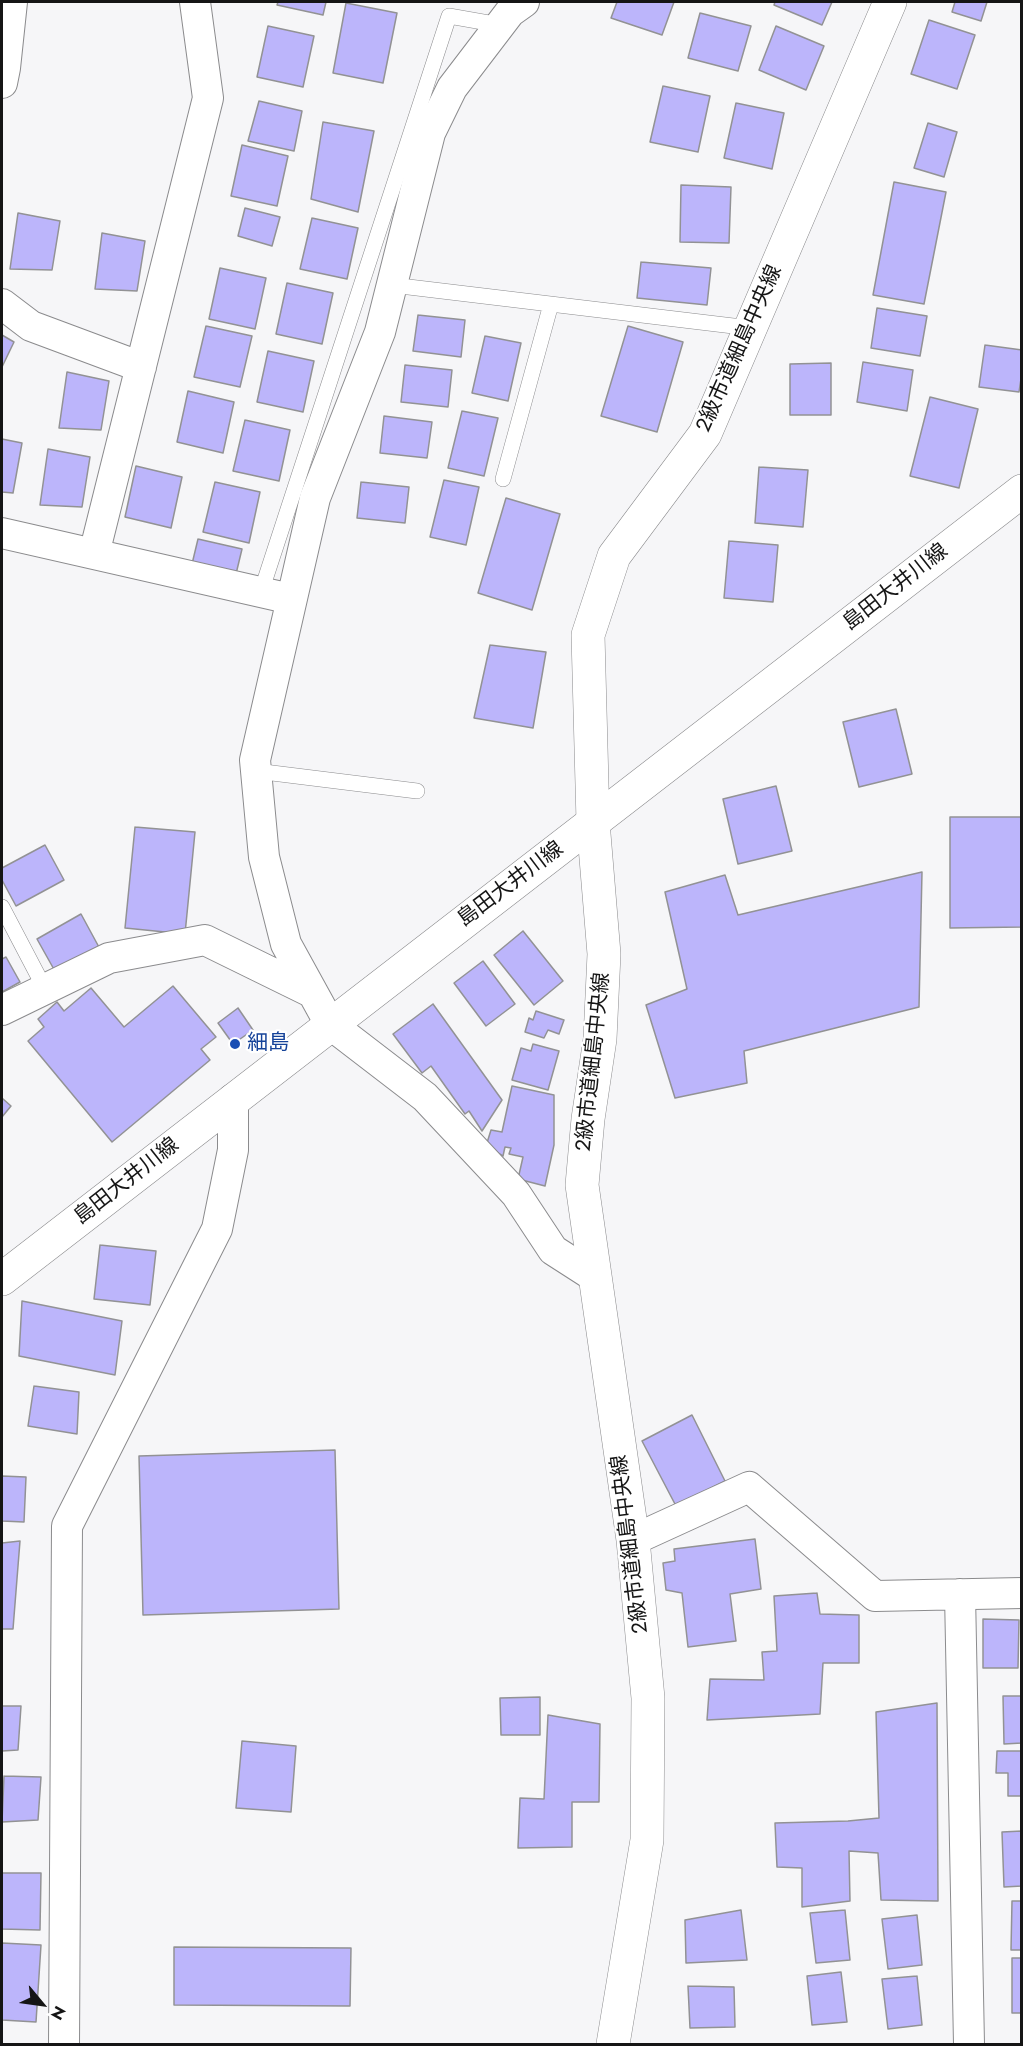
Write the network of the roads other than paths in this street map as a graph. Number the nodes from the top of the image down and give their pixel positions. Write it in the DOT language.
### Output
graph roads {
  1 [pos="12,2"];
  2 [pos="195,2"];
  3 [pos="524,2"];
  4 [pos="890,2"];
  5 [pos="501,24"];
  6 [pos="2,83"];
  7 [pos="392,285"];
  8 [pos="2,304"];
  9 [pos="551,304"];
  10 [pos="750,328"];
  11 [pos="141,367"];
  12 [pos="503,479"];
  13 [pos="1022,491"];
  14 [pos="301,507"];
  15 [pos="2,533"];
  16 [pos="94,554"];
  17 [pos="261,592"];
  18 [pos="291,598"];
  19 [pos="256,771"];
  20 [pos="417,791"];
  21 [pos="593,822"];
  22 [pos="2,907"];
  23 [pos="45,989"];
  24 [pos="313,993"];
  25 [pos="2,1010"];
  26 [pos="330,1024"];
  27 [pos="233,1099"];
  28 [pos="595,1277"];
  29 [pos="2,1279"];
  30 [pos="633,1540"];
  31 [pos="1022,1593"];
  32 [pos="960,1594"];
  33 [pos="64,2044"];
  34 [pos="613,2044"];
  35 [pos="969,2044"];
  1 -- 6 [label="street"];
  2 -- 11 [label="street"];
  3 -- 5 [label="street"];
  4 -- 10 [label="street, 2級市道細島中央線"];
  5 -- 7 [label="street"];
  5 -- 14 [label="lane"];
  7 -- 9 [label="lane"];
  7 -- 14 [label="street"];
  8 -- 11 [label="street"];
  9 -- 10 [label="lane"];
  9 -- 12 [label="lane"];
  10 -- 21 [label="street, 2級市道細島中央線"];
  11 -- 16 [label="street"];
  13 -- 21 [label="street, 島田大井川線"];
  14 -- 17 [label="lane"];
  14 -- 18 [label="street"];
  15 -- 16 [label="street"];
  16 -- 17 [label="street"];
  17 -- 18 [label="street"];
  18 -- 19 [label="street"];
  19 -- 20 [label="lane"];
  19 -- 24 [label="street"];
  21 -- 26 [label="street, 島田大井川線"];
  21 -- 28 [label="street, 2級市道細島中央線"];
  22 -- 23 [label="lane"];
  23 -- 24 [label="street"];
  23 -- 25 [label="street"];
  24 -- 26 [label="street"];
  26 -- 27 [label="street, 島田大井川線"];
  26 -- 28 [label="street"];
  27 -- 29 [label="street, 島田大井川線"];
  27 -- 33 [label="street"];
  28 -- 30 [label="street, 2級市道細島中央線"];
  30 -- 32 [label="street"];
  30 -- 34 [label="street, 2級市道細島中央線"];
  31 -- 32 [label="street"];
  32 -- 35 [label="street"];
}
